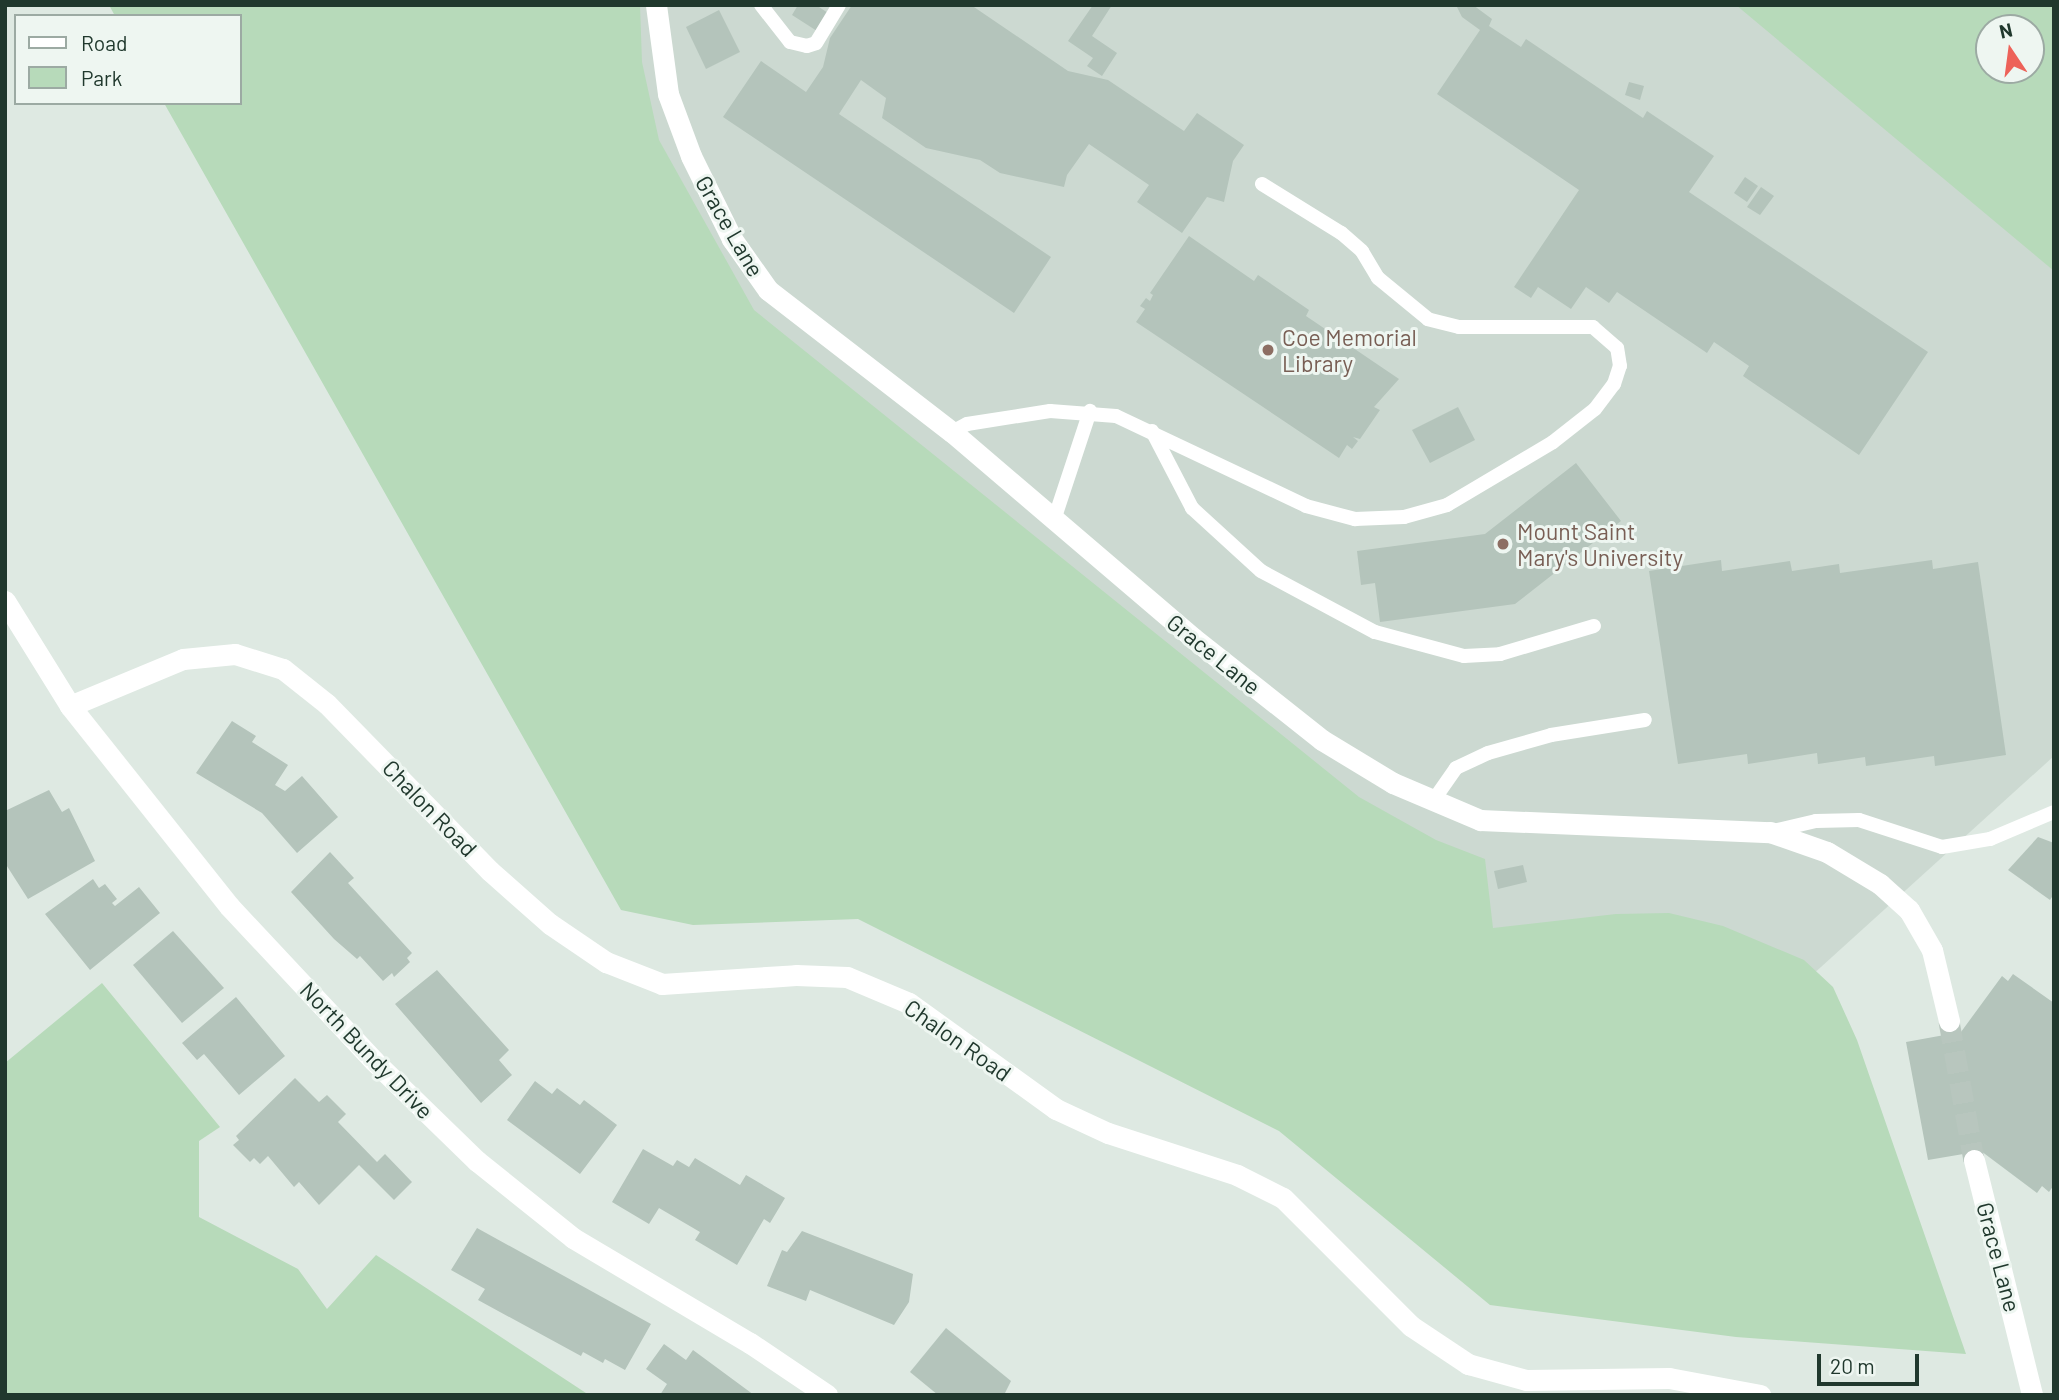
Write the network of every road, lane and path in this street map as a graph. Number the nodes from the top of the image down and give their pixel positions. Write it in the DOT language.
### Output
graph roads {
  1 [pos="656,5"];
  2 [pos="761,5"];
  3 [pos="839,5"];
  4 [pos="1262,184"];
  5 [pos="1090,411"];
  6 [pos="1152,431"];
  7 [pos="951,432"];
  8 [pos="1054,520"];
  9 [pos="5,601"];
  10 [pos="1594,626"];
  11 [pos="70,706"];
  12 [pos="1645,720"];
  13 [pos="1433,801"];
  14 [pos="2054,812"];
  15 [pos="1770,832"];
  16 [pos="1949,1021"];
  17 [pos="1975,1160"];
  18 [pos="827,1395"];
  19 [pos="1760,1395"];
  20 [pos="2032,1395"];
  1 -- 7 [label="street, Grace Lane"];
  2 -- 3 [label="lane"];
  4 -- 6 [label="lane"];
  5 -- 6 [label="lane"];
  5 -- 7 [label="lane"];
  5 -- 8 [label="lane"];
  6 -- 10 [label="lane"];
  7 -- 8 [label="street, Grace Lane"];
  8 -- 13 [label="street, Grace Lane"];
  9 -- 11 [label="street, North Bundy Drive"];
  11 -- 18 [label="street, North Bundy Drive"];
  11 -- 19 [label="street, Chalon Road"];
  12 -- 13 [label="lane"];
  13 -- 15 [label="street, Grace Lane"];
  14 -- 15 [label="lane"];
  15 -- 16 [label="street, Grace Lane"];
  17 -- 20 [label="street, Grace Lane"];
}
